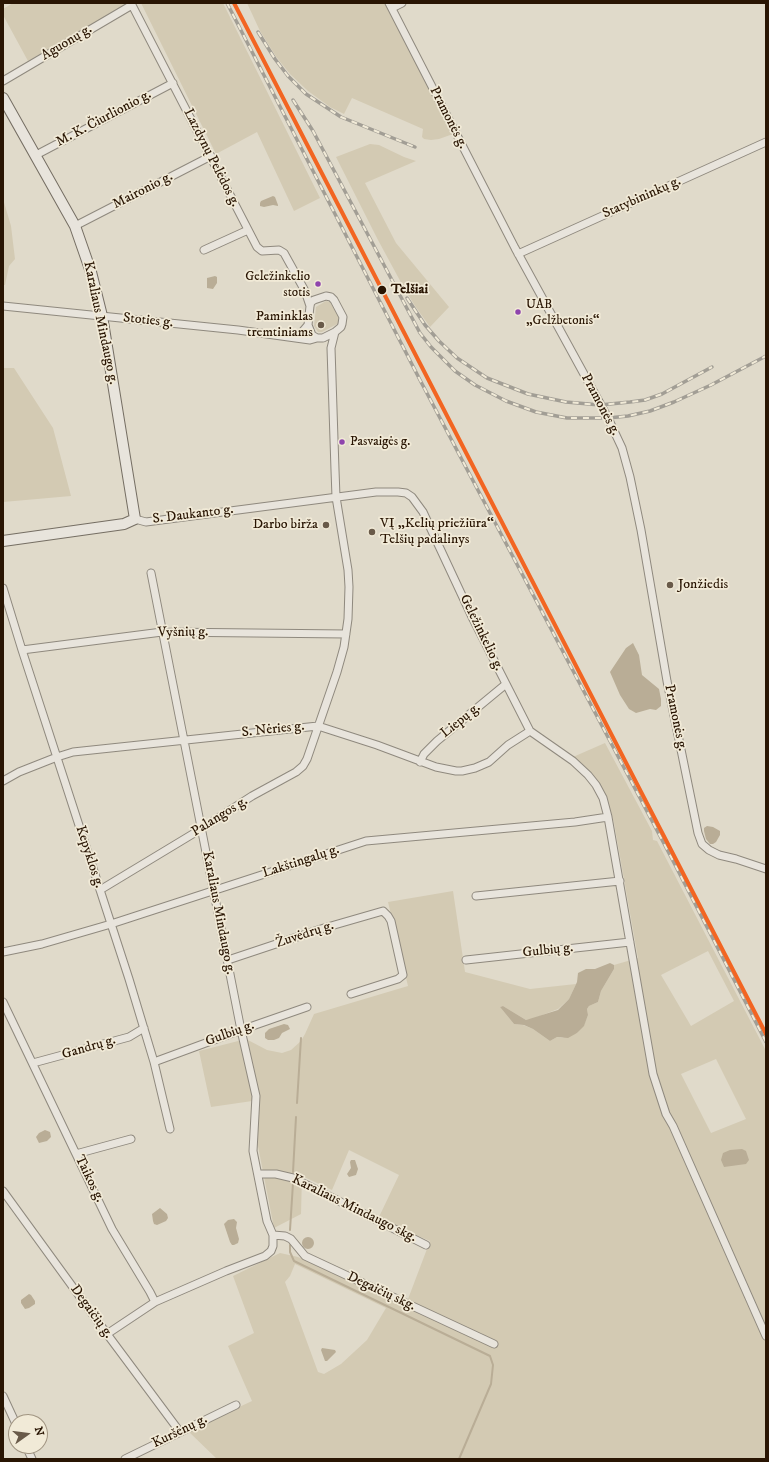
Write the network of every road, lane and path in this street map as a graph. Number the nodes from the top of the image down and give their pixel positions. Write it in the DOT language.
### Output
graph roads {
  1 [pos="402,3"];
  2 [pos="132,5"];
  3 [pos="390,6"];
  4 [pos="3,81"];
  5 [pos="173,83"];
  6 [pos="3,98"];
  7 [pos="766,142"];
  8 [pos="36,155"];
  9 [pos="211,156"];
  10 [pos="75,226"];
  11 [pos="248,230"];
  12 [pos="204,250"];
  13 [pos="518,254"];
  14 [pos="305,292"];
  15 [pos="322,297"];
  16 [pos="3,306"];
  17 [pos="310,306"];
  18 [pos="102,316"];
  19 [pos="308,325"];
  20 [pos="335,332"];
  21 [pos="294,337"];
  22 [pos="319,338"];
  23 [pos="331,348"];
  24 [pos="336,497"];
  25 [pos="135,519"];
  26 [pos="3,541"];
  27 [pos="151,573"];
  28 [pos="3,588"];
  29 [pos="162,632"];
  30 [pos="346,634"];
  31 [pos="22,650"];
  32 [pos="506,684"];
  33 [pos="318,726"];
  34 [pos="530,731"];
  35 [pos="183,740"];
  36 [pos="57,756"];
  37 [pos="420,762"];
  38 [pos="3,781"];
  39 [pos="608,817"];
  40 [pos="201,829"];
  41 [pos="766,869"];
  42 [pos="620,881"];
  43 [pos="100,890"];
  44 [pos="213,890"];
  45 [pos="476,896"];
  46 [pos="111,924"];
  47 [pos="630,942"];
  48 [pos="3,952"];
  49 [pos="228,960"];
  50 [pos="466,960"];
  51 [pos="351,994"];
  52 [pos="3,1002"];
  53 [pos="307,1007"];
  54 [pos="144,1028"];
  55 [pos="241,1030"];
  56 [pos="154,1062"];
  57 [pos="33,1063"];
  58 [pos="170,1129"];
  59 [pos="131,1139"];
  60 [pos="76,1154"];
  61 [pos="258,1174"];
  62 [pos="3,1191"];
  63 [pos="273,1235"];
  64 [pos="426,1245"];
  65 [pos="155,1302"];
  66 [pos="107,1334"];
  67 [pos="766,1336"];
  68 [pos="494,1344"];
  69 [pos="3,1396"];
  70 [pos="236,1405"];
  71 [pos="11,1414"];
  72 [pos="180,1432"];
  73 [pos="124,1459"];
  1 -- 3 [label="street"];
  2 -- 4 [label="street, Aguonų g."];
  2 -- 5 [label="street, Lazdynų Pelėdos g."];
  3 -- 13 [label="street, Pramonės g."];
  5 -- 8 [label="street, M. K. Čiurlionio g."];
  5 -- 9 [label="street, Lazdynų Pelėdos g."];
  6 -- 8 [label="main road, Karaliaus Mindaugo g."];
  7 -- 13 [label="street, Statybininkų g."];
  8 -- 10 [label="main road, Karaliaus Mindaugo g."];
  9 -- 10 [label="street, Maironio g."];
  9 -- 11 [label="street, Lazdynų Pelėdos g."];
  10 -- 18 [label="main road, Karaliaus Mindaugo g."];
  11 -- 12 [label="street"];
  11 -- 14 [label="street, Lazdynų Pelėdos g."];
  13 -- 41 [label="street, Pramonės g."];
  14 -- 15 [label="street"];
  14 -- 17 [label="street, Lazdynų Pelėdos g."];
  15 -- 17 [label="street"];
  15 -- 20 [label="street"];
  16 -- 18 [label="street, Stoties g."];
  17 -- 19 [label="street"];
  18 -- 21 [label="street, Stoties g."];
  18 -- 25 [label="main road, Karaliaus Mindaugo g."];
  19 -- 21 [label="street"];
  19 -- 22 [label="street"];
  20 -- 22 [label="street"];
  20 -- 23 [label="street"];
  21 -- 22 [label="street, Stoties g."];
  22 -- 23 [label="street"];
  23 -- 24 [label="street"];
  24 -- 25 [label="street, S. Daukanto g."];
  24 -- 30 [label="street"];
  24 -- 32 [label="street, Geležinkelio g."];
  25 -- 26 [label="main road, S. Daukanto g."];
  27 -- 29 [label="street, Karaliaus Mindaugo g."];
  28 -- 31 [label="street, Kepyklos g."];
  29 -- 30 [label="street, Vyšnių g."];
  29 -- 31 [label="street, Vyšnių g."];
  29 -- 35 [label="street, Karaliaus Mindaugo g."];
  30 -- 33 [label="street"];
  31 -- 36 [label="street, Kepyklos g."];
  32 -- 34 [label="street, Geležinkelio g."];
  32 -- 37 [label="street, Liepų g."];
  33 -- 35 [label="street, S. Nėries g."];
  33 -- 37 [label="street, S. Nėries g."];
  33 -- 40 [label="street, Palangos g."];
  34 -- 37 [label="street, S. Nėries g."];
  34 -- 39 [label="street, Geležinkelio g."];
  35 -- 36 [label="street, S. Nėries g."];
  35 -- 40 [label="street, Karaliaus Mindaugo g."];
  36 -- 38 [label="street, S. Nėries g."];
  36 -- 43 [label="street, Kepyklos g."];
  39 -- 42 [label="street, Geležinkelio g."];
  39 -- 44 [label="street, Lakštingalų g."];
  40 -- 43 [label="street, Palangos g."];
  40 -- 44 [label="street, Karaliaus Mindaugo g."];
  42 -- 45 [label="street"];
  42 -- 47 [label="street, Geležinkelio g."];
  43 -- 46 [label="street, Kepyklos g."];
  44 -- 46 [label="street, Lakštingalų g."];
  44 -- 49 [label="street, Karaliaus Mindaugo g."];
  46 -- 48 [label="street, Lakštingalų g."];
  46 -- 54 [label="street, Kepyklos g."];
  47 -- 50 [label="street, Gulbių g."];
  47 -- 67 [label="street, Geležinkelio g."];
  49 -- 51 [label="street, Žuvėdrų g."];
  49 -- 55 [label="street, Karaliaus Mindaugo g."];
  52 -- 57 [label="street, Taikos g."];
  53 -- 55 [label="street, Gulbių g."];
  54 -- 56 [label="street, Kepyklos g."];
  54 -- 57 [label="street, Gandrų g."];
  55 -- 56 [label="street, Gulbių g."];
  55 -- 61 [label="street, Karaliaus Mindaugo g."];
  56 -- 58 [label="street, Kepyklos g."];
  57 -- 60 [label="street, Taikos g."];
  59 -- 60 [label="street"];
  60 -- 65 [label="street, Taikos g."];
  61 -- 63 [label="street, Karaliaus Mindaugo g."];
  61 -- 64 [label="street, Karaliaus Mindaugo skg."];
  62 -- 66 [label="street, Degaičių g."];
  63 -- 65 [label="street, Karaliaus Mindaugo g."];
  63 -- 68 [label="street, Degaičių skg."];
  65 -- 66 [label="street"];
  66 -- 72 [label="street, Degaičių g."];
  69 -- 71 [label="street"];
  70 -- 72 [label="street, Kuršėnų g."];
  72 -- 73 [label="street, Kuršėnų g."];
}
